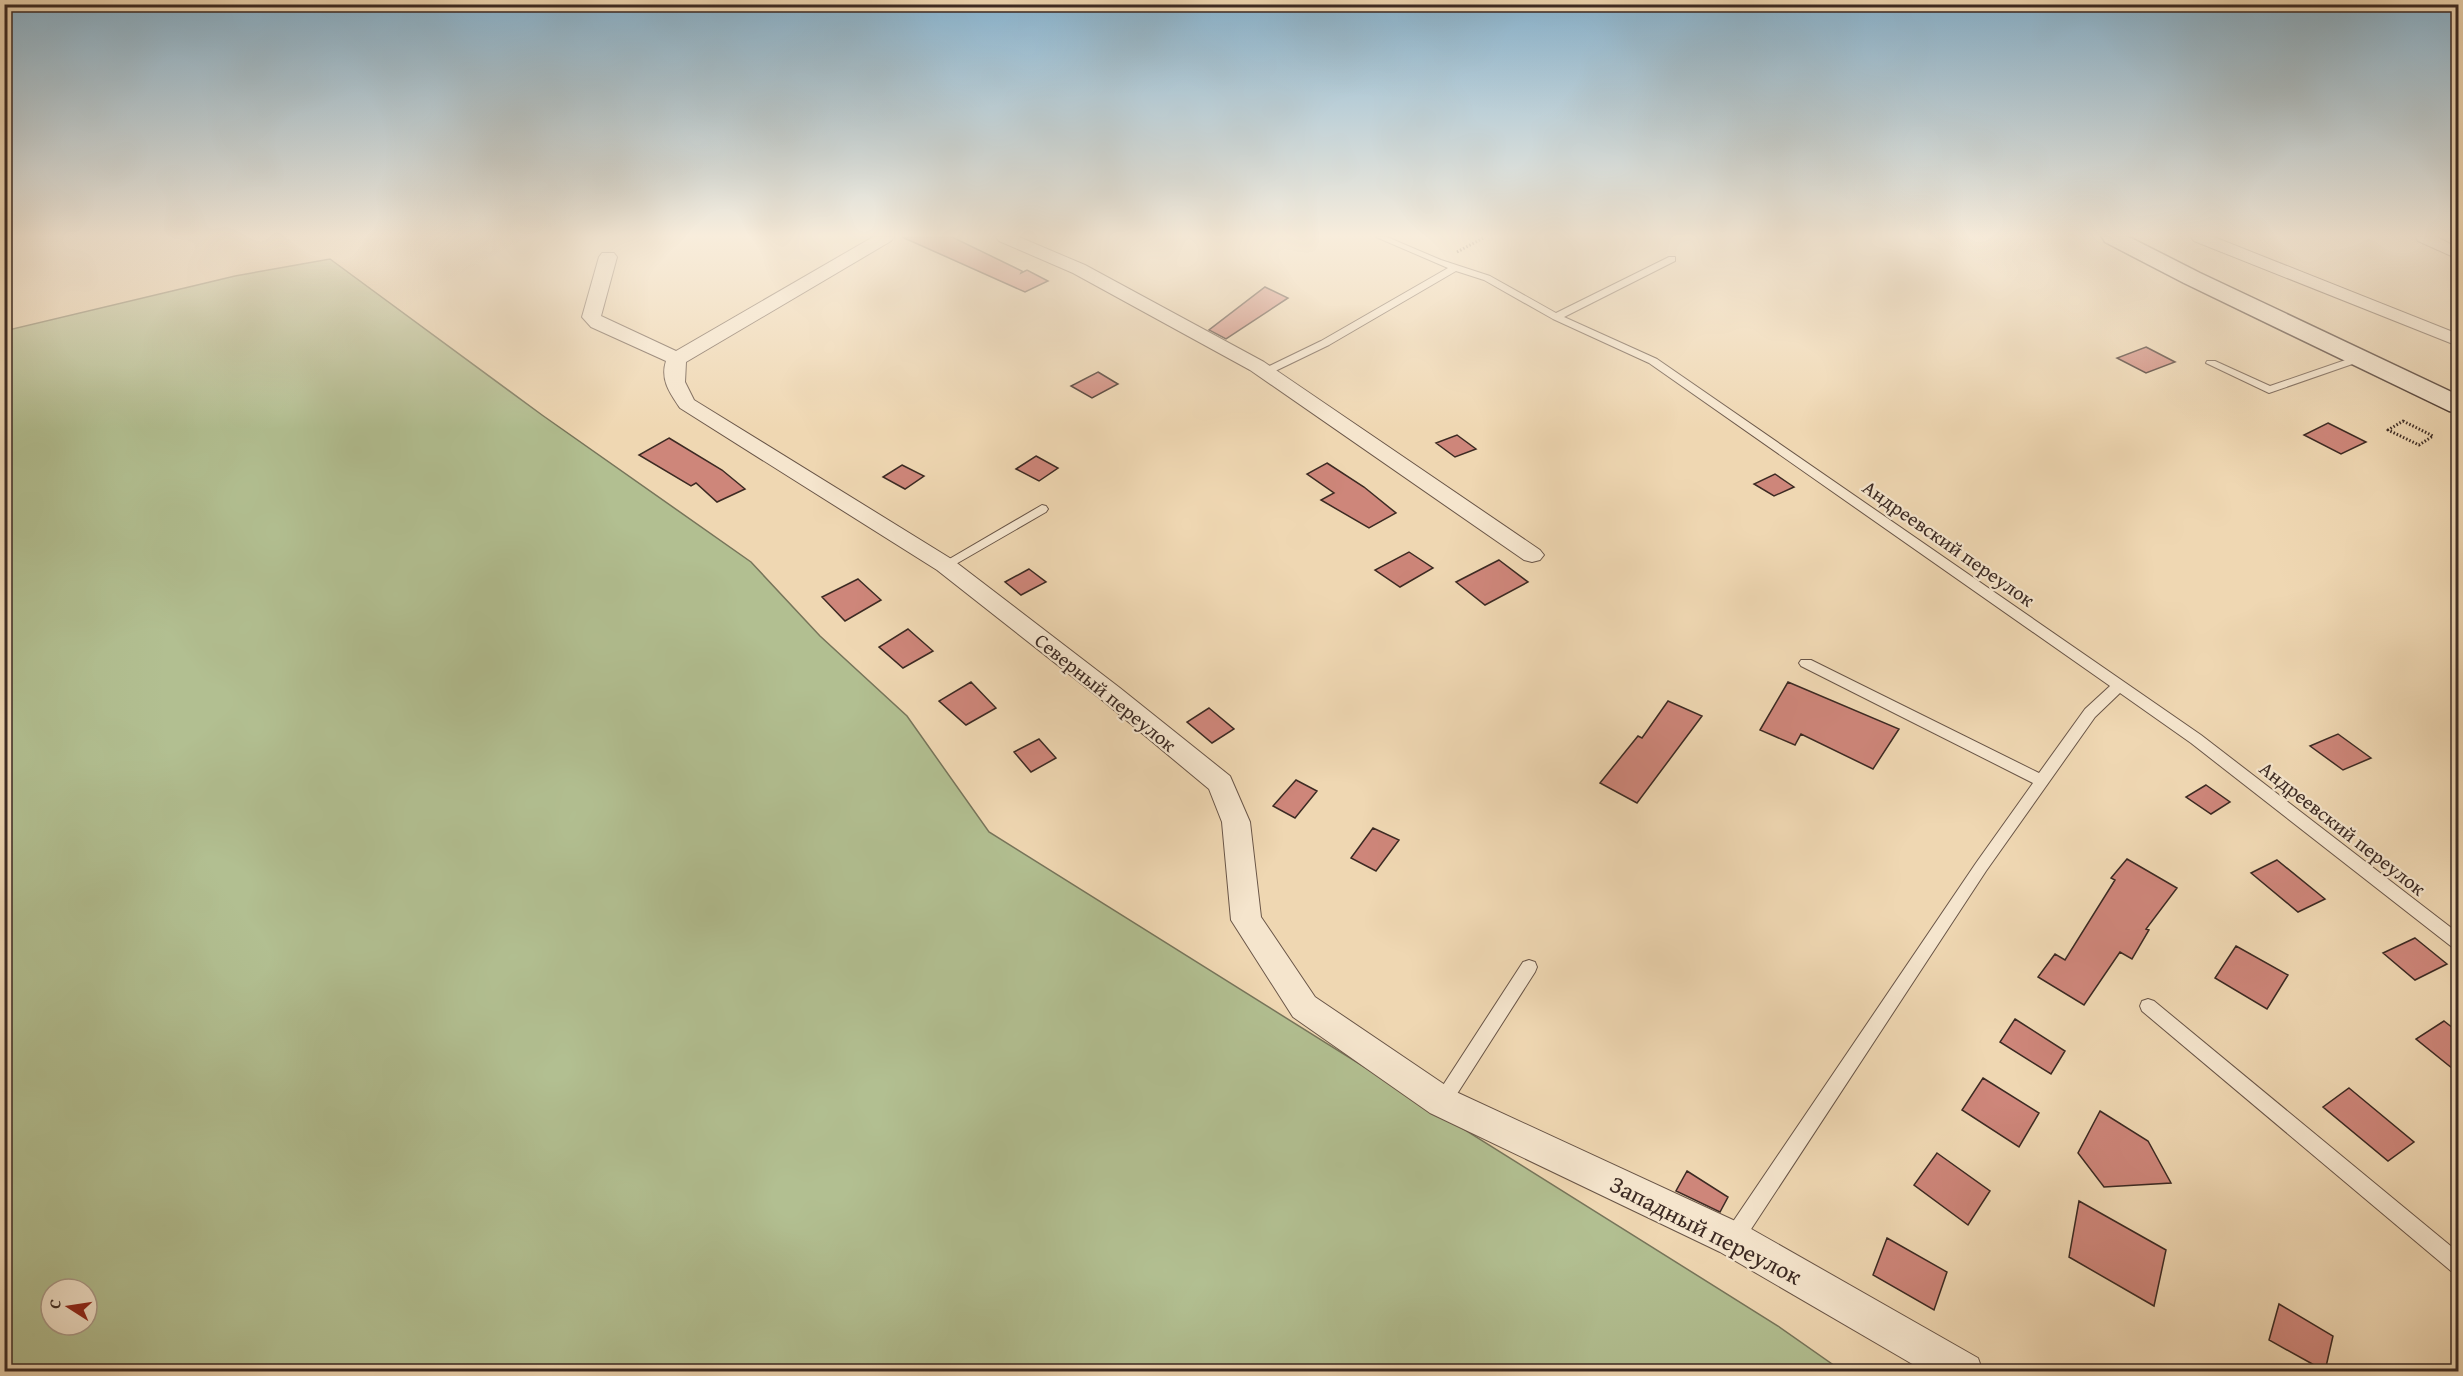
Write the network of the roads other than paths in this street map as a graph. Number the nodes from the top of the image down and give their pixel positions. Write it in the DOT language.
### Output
graph roads {
  1 [pos="595,301"];
  2 [pos="776,301"];
  3 [pos="1137,301"];
  4 [pos="1397,301"];
  5 [pos="1528,301"];
  6 [pos="1588,301"];
  7 [pos="2242,301"];
  8 [pos="2361,301"];
  9 [pos="1556,317"];
  10 [pos="2458,340"];
  11 [pos="2360,358"];
  12 [pos="677,359"];
  13 [pos="2211,363"];
  14 [pos="1265,372"];
  15 [pos="2458,405"];
  16 [pos="1042,509"];
  17 [pos="1533,555"];
  18 [pos="945,565"];
  19 [pos="1806,663"];
  20 [pos="2117,687"];
  21 [pos="2042,781"];
  22 [pos="2458,942"];
  23 [pos="1529,967"];
  24 [pos="2148,1006"];
  25 [pos="1442,1102"];
  26 [pos="1732,1239"];
  27 [pos="2458,1264"];
  28 [pos="1965,1371"];
  1 -- 12 [label="street"];
  2 -- 12 [label="street"];
  3 -- 14 [label="street"];
  4 -- 14 [label="lane"];
  5 -- 9 [label="lane, Андреевский переулок"];
  6 -- 9 [label="lane"];
  7 -- 11 [label="main road"];
  8 -- 10 [label="street"];
  9 -- 20 [label="lane, Андреевский переулок"];
  11 -- 13 [label="lane"];
  11 -- 15 [label="main road"];
  12 -- 18 [label="street, Северный переулок"];
  14 -- 17 [label="street"];
  16 -- 18 [label="lane"];
  18 -- 25 [label="street, Северный переулок"];
  19 -- 21 [label="lane"];
  20 -- 21 [label="lane"];
  20 -- 22 [label="lane, Андреевский переулок"];
  21 -- 26 [label="lane"];
  23 -- 25 [label="lane"];
  24 -- 27 [label="lane"];
  25 -- 26 [label="street, Западный переулок"];
  26 -- 28 [label="street, Западный переулок"];
}
